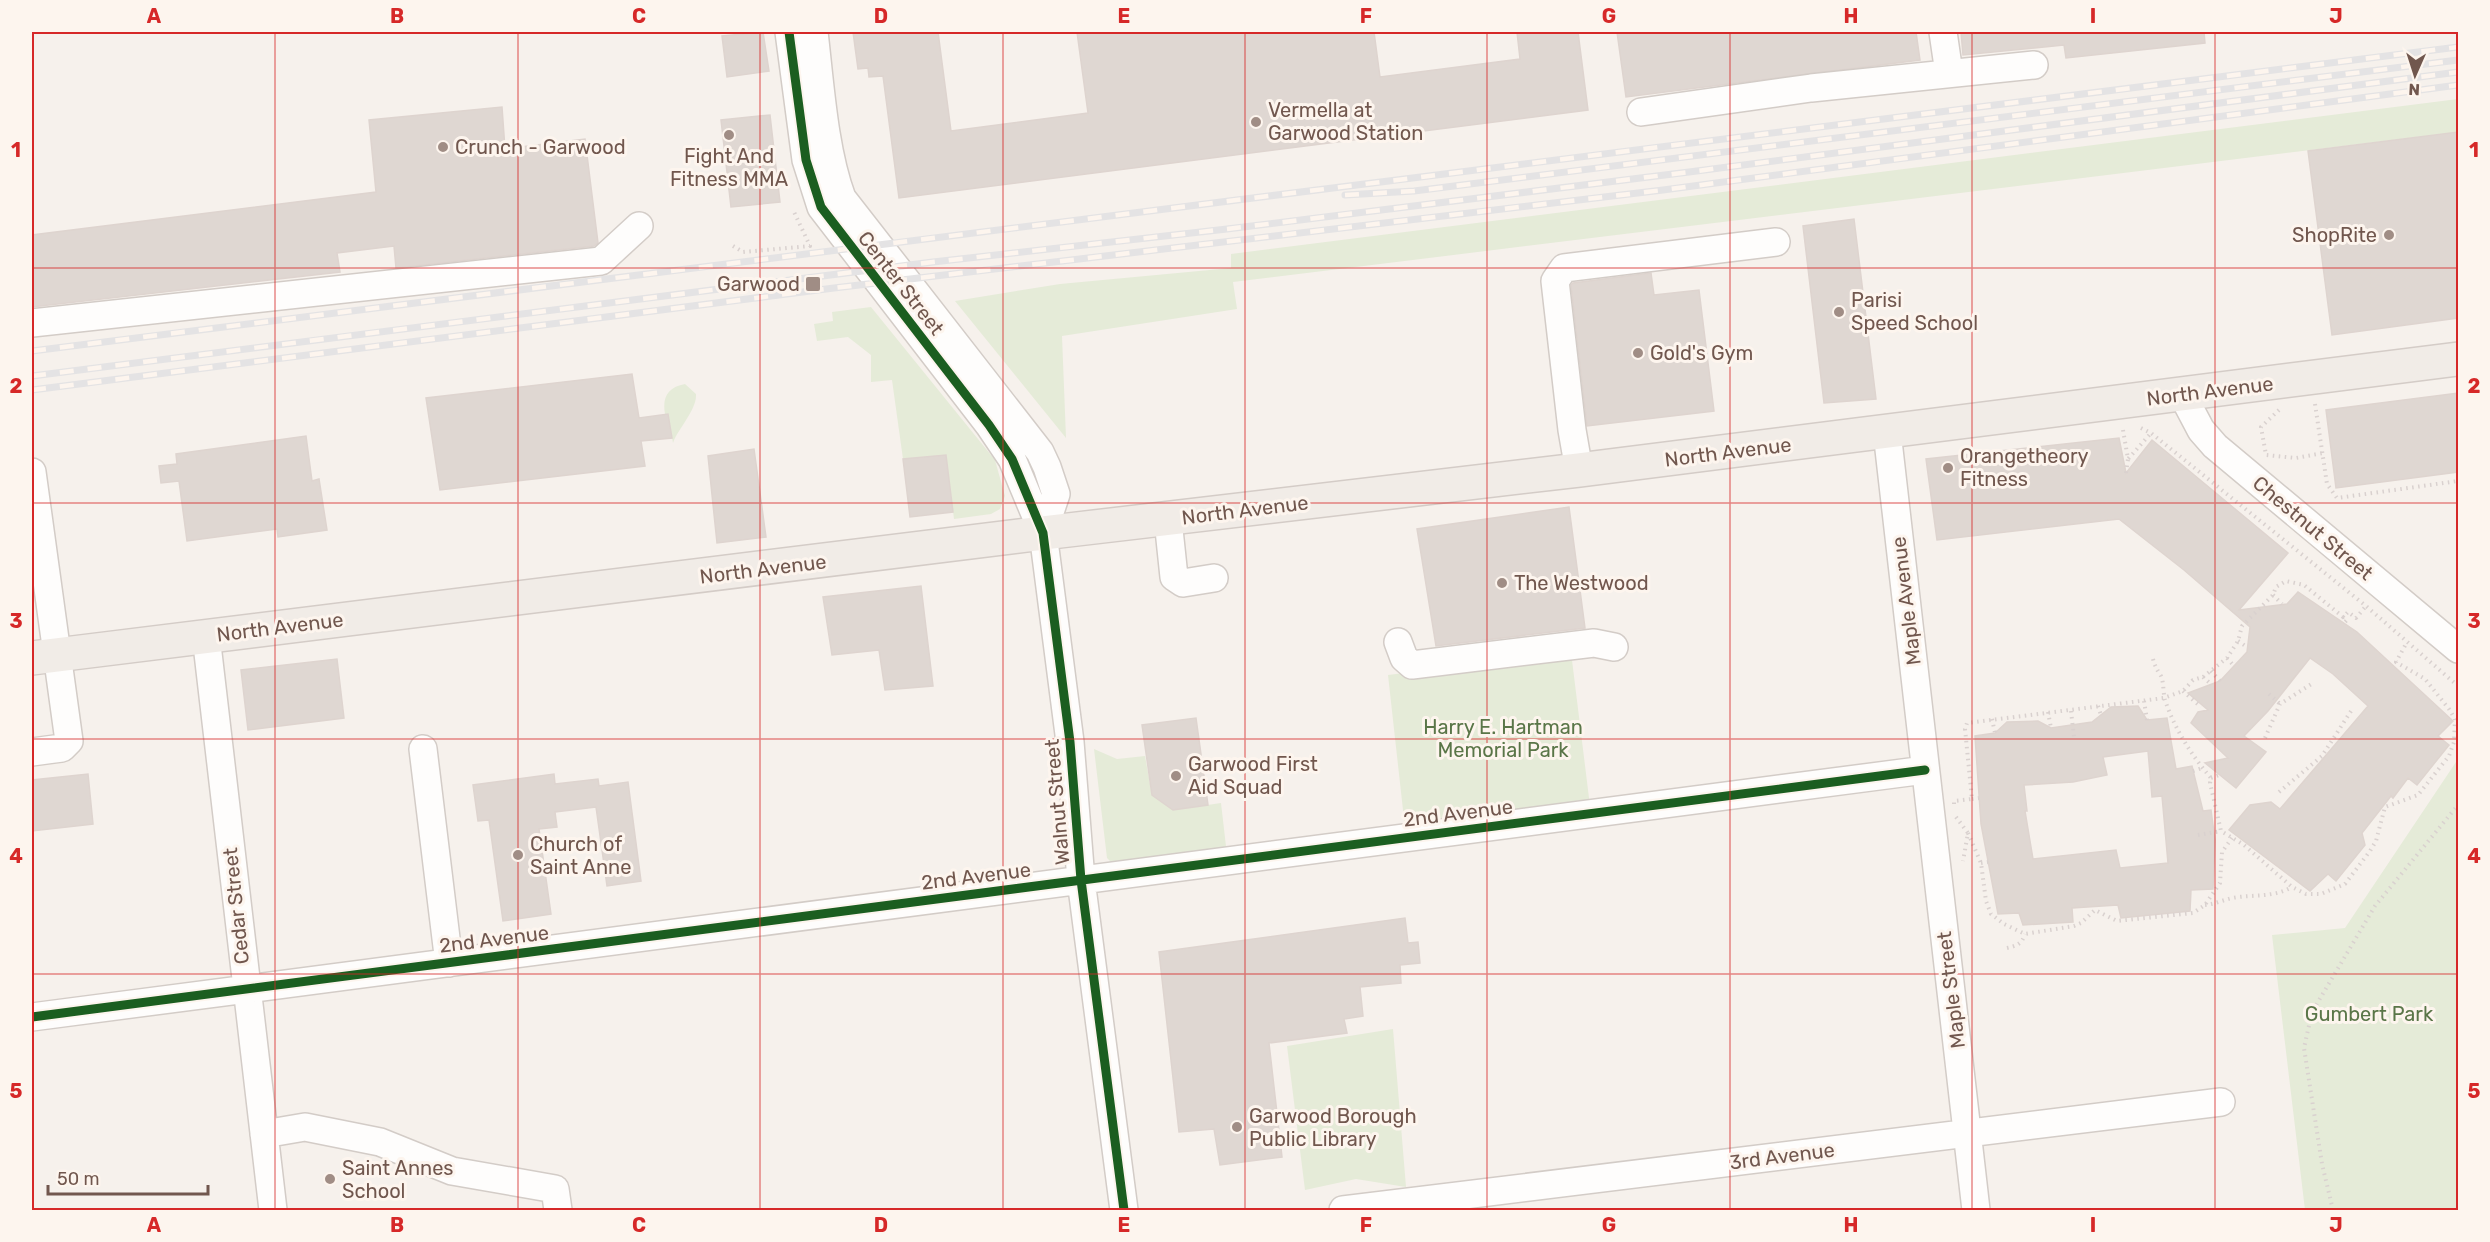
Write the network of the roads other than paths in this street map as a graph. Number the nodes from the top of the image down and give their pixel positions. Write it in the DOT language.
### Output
graph roads {
  1 [pos="789,32"];
  2 [pos="814,32"];
  3 [pos="1943,32"];
  4 [pos="2034,65"];
  5 [pos="1949,73"];
  6 [pos="1641,112"];
  7 [pos="639,226"];
  8 [pos="1776,242"];
  9 [pos="32,323"];
  10 [pos="2458,359"];
  11 [pos="2182,394"];
  12 [pos="1887,432"];
  13 [pos="1579,471"];
  14 [pos="32,472"];
  15 [pos="1168,520"];
  16 [pos="1043,533"];
  17 [pos="1214,579"];
  18 [pos="41,613"];
  19 [pos="206,636"];
  20 [pos="1398,642"];
  21 [pos="1614,647"];
  22 [pos="2458,649"];
  23 [pos="50,667"];
  24 [pos="423,749"];
  25 [pos="32,752"];
  26 [pos="1925,770"];
  27 [pos="1081,880"];
  28 [pos="449,963"];
  29 [pos="246,990"];
  30 [pos="32,1017"];
  31 [pos="2221,1101"];
  32 [pos="1967,1133"];
  33 [pos="264,1134"];
  34 [pos="273,1210"];
  35 [pos="558,1210"];
  36 [pos="1124,1210"];
  37 [pos="1343,1210"];
  38 [pos="1976,1210"];
  1 -- 16 [label="street, Center Street"];
  2 -- 16 [label="street, Center Street"];
  3 -- 5 [label="street"];
  4 -- 5 [label="street"];
  5 -- 6 [label="street"];
  7 -- 9 [label="street"];
  8 -- 13 [label="street"];
  10 -- 11 [label="main road, North Avenue"];
  11 -- 12 [label="main road, North Avenue"];
  11 -- 22 [label="street, Chestnut Street"];
  12 -- 13 [label="main road, North Avenue"];
  12 -- 26 [label="street, Maple Avenue"];
  13 -- 15 [label="main road, North Avenue"];
  14 -- 18 [label="street"];
  15 -- 16 [label="main road, North Avenue"];
  15 -- 17 [label="street"];
  16 -- 19 [label="main road, North Avenue"];
  16 -- 27 [label="street, Walnut Street"];
  18 -- 23 [label="street"];
  19 -- 23 [label="main road, North Avenue"];
  19 -- 29 [label="street, Cedar Street"];
  20 -- 21 [label="street"];
  23 -- 25 [label="street"];
  24 -- 28 [label="street"];
  26 -- 27 [label="street, 2nd Avenue"];
  26 -- 32 [label="street, Maple Street"];
  27 -- 28 [label="street, 2nd Avenue"];
  27 -- 36 [label="street, Walnut Street"];
  28 -- 29 [label="street, 2nd Avenue"];
  29 -- 30 [label="street, 2nd Avenue"];
  29 -- 33 [label="street, Cedar Street"];
  31 -- 32 [label="street, 3rd Avenue"];
  32 -- 37 [label="street, 3rd Avenue"];
  32 -- 38 [label="street, Maple Street"];
  33 -- 34 [label="street, Cedar Street"];
  33 -- 35 [label="street"];
}
